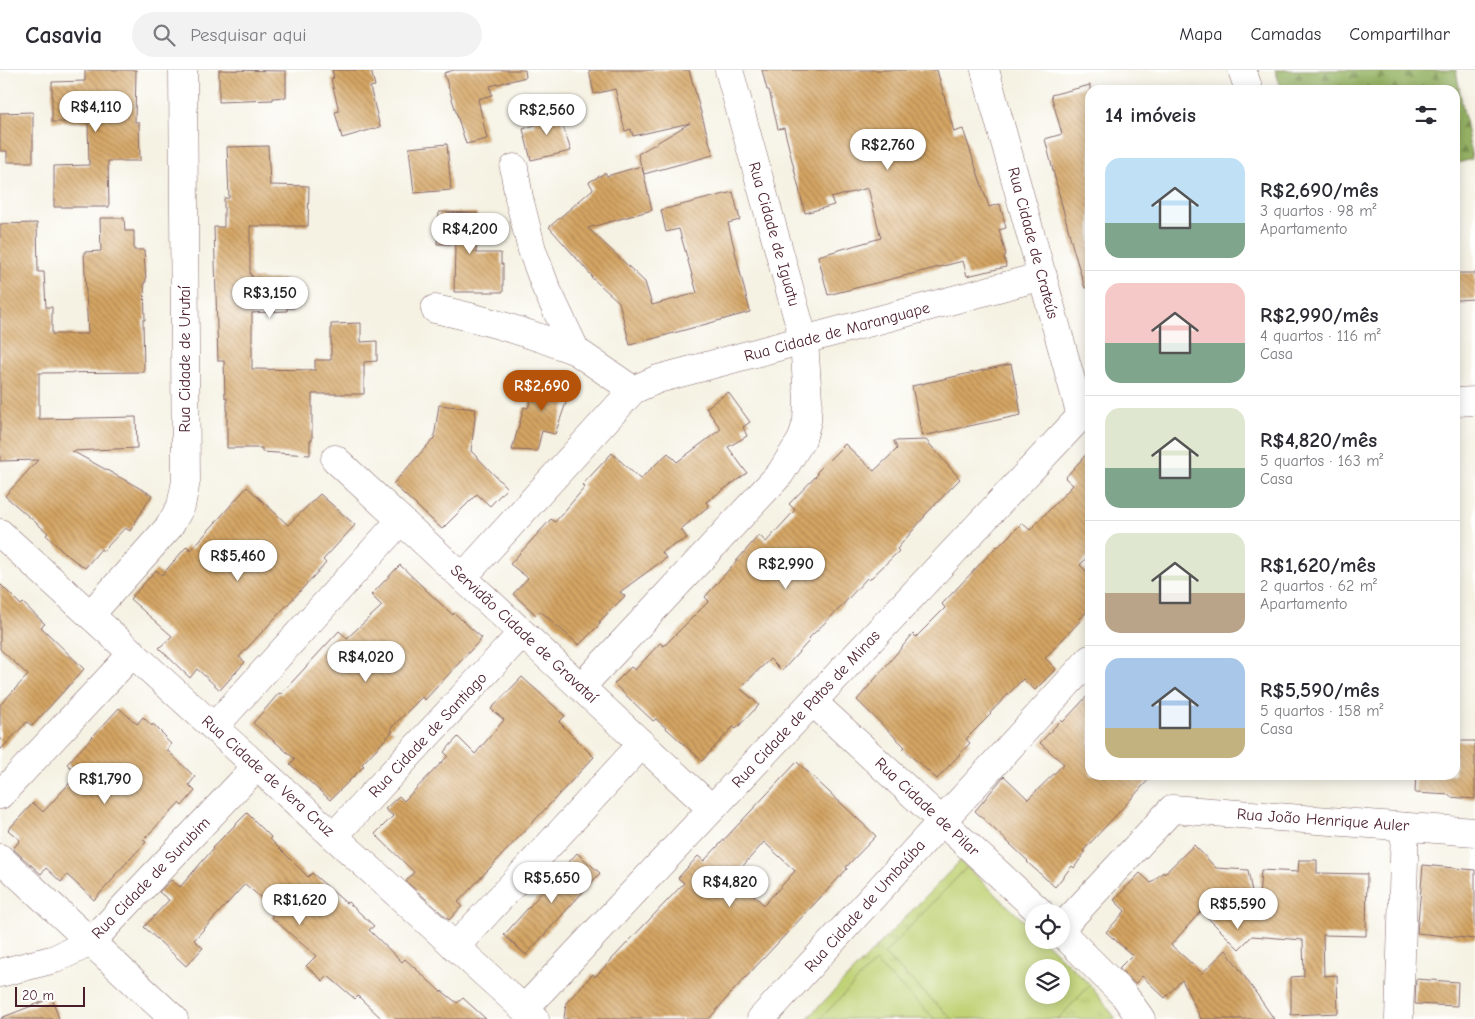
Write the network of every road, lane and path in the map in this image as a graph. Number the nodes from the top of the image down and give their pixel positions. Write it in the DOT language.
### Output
graph roads {
  1 [pos="183,70"];
  2 [pos="729,70"];
  3 [pos="986,70"];
  4 [pos="1242,70"];
  5 [pos="1246,85"];
  6 [pos="514,168"];
  7 [pos="1043,276"];
  8 [pos="435,309"];
  9 [pos="804,341"];
  10 [pos="576,351"];
  11 [pos="633,390"];
  12 [pos="1475,401"];
  13 [pos="1460,402"];
  14 [pos="1085,413"];
  15 [pos="1085,417"];
  16 [pos="335,459"];
  17 [pos="401,520"];
  18 [pos="0,533"];
  19 [pos="463,577"];
  20 [pos="91,614"];
  21 [pos="522,633"];
  22 [pos="133,653"];
  23 [pos="1085,664"];
  24 [pos="581,687"];
  25 [pos="813,702"];
  26 [pos="214,727"];
  27 [pos="642,744"];
  28 [pos="257,766"];
  29 [pos="0,795"];
  30 [pos="712,809"];
  31 [pos="942,821"];
  32 [pos="1405,826"];
  33 [pos="1475,832"];
  34 [pos="334,836"];
  35 [pos="0,858"];
  36 [pos="1031,904"];
  37 [pos="1070,918"];
  38 [pos="1070,941"];
  39 [pos="91,942"];
  40 [pos="455,946"];
  41 [pos="0,974"];
  42 [pos="530,1014"];
  43 [pos="168,1017"];
  44 [pos="761,1019"];
  45 [pos="1141,1019"];
  46 [pos="1399,1019"];
  1 -- 20 [label="street, Rua Cidade de Urutaí"];
  2 -- 9 [label="street, Rua Cidade de Iguatu"];
  3 -- 7 [label="street, Rua Cidade de Crateús"];
  4 -- 5 [label="street"];
  6 -- 10 [label="street"];
  7 -- 9 [label="street, Rua Cidade de Maranguape"];
  7 -- 14 [label="street, Rua Cidade de Crateús"];
  8 -- 10 [label="street"];
  9 -- 11 [label="street, Rua Cidade de Maranguape"];
  9 -- 24 [label="street, Rua Cidade de Iguatu"];
  10 -- 11 [label="street"];
  11 -- 19 [label="street"];
  12 -- 13 [label="street"];
  15 -- 25 [label="street, Rua Cidade de Patos de Minas"];
  16 -- 17 [label="street, Servidão Cidade de Gravataí"];
  17 -- 19 [label="street, Servidão Cidade de Gravataí"];
  17 -- 26 [label="street"];
  18 -- 20 [label="street, Rua Cidade de Vera Cruz"];
  19 -- 21 [label="street, Servidão Cidade de Gravataí"];
  20 -- 22 [label="street, Rua Cidade de Vera Cruz"];
  21 -- 24 [label="street, Servidão Cidade de Gravataí"];
  21 -- 34 [label="street, Rua Cidade de Santiago"];
  22 -- 26 [label="street, Rua Cidade de Vera Cruz"];
  22 -- 29 [label="street"];
  23 -- 31 [label="street, Rua Cidade de Umbaúba"];
  24 -- 27 [label="street, Servidão Cidade de Gravataí"];
  25 -- 30 [label="street, Rua Cidade de Patos de Minas"];
  25 -- 31 [label="street, Rua Cidade de Pilar"];
  26 -- 28 [label="street, Rua Cidade de Vera Cruz"];
  27 -- 30 [label="street, Servidão Cidade de Gravataí"];
  27 -- 40 [label="street"];
  28 -- 34 [label="street, Rua Cidade de Vera Cruz"];
  28 -- 39 [label="street, Rua Cidade de Surubim"];
  30 -- 42 [label="street, Rua Cidade de Patos de Minas"];
  31 -- 36 [label="street, Rua Cidade de Pilar"];
  31 -- 44 [label="street, Rua Cidade de Umbaúba"];
  32 -- 33 [label="street, Rua João Henrique Auler"];
  32 -- 37 [label="street, Rua João Henrique Auler"];
  32 -- 46 [label="street"];
  34 -- 40 [label="street, Rua Cidade de Vera Cruz"];
  35 -- 39 [label="street"];
  38 -- 45 [label="street"];
  39 -- 41 [label="street, Rua Cidade de Surubim"];
  39 -- 43 [label="street"];
  40 -- 42 [label="street, Rua Cidade de Vera Cruz"];
}
